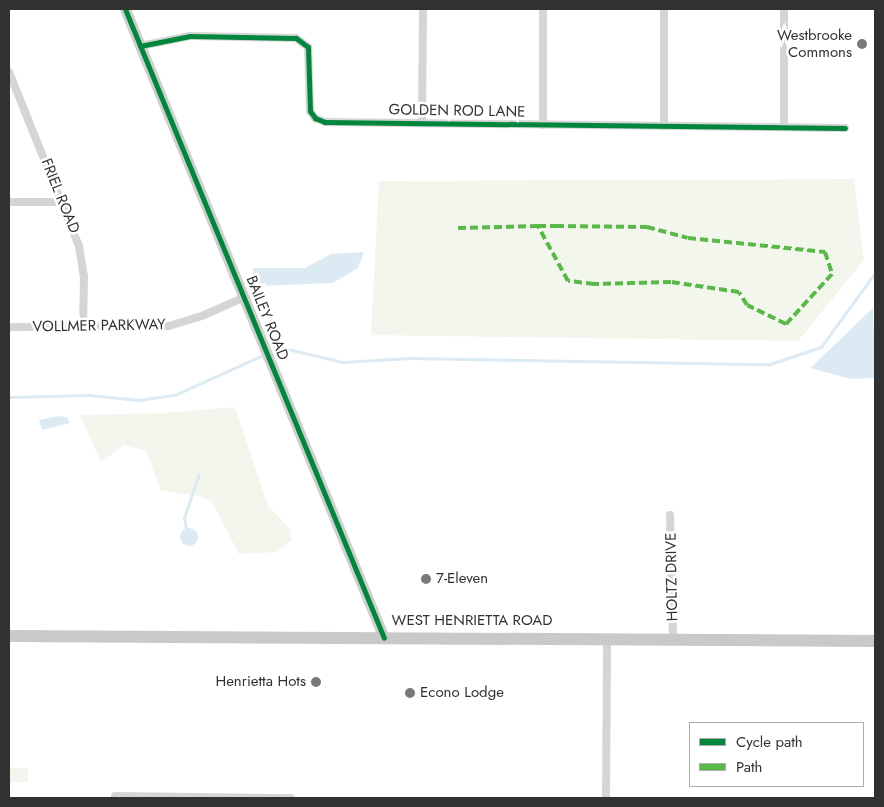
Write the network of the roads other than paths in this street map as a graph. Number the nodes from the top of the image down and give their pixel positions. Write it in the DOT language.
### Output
graph roads {
  1 [pos="125,9"];
  2 [pos="423,9"];
  3 [pos="543,9"];
  4 [pos="664,9"];
  5 [pos="784,9"];
  6 [pos="140,46"];
  7 [pos="9,72"];
  8 [pos="422,123"];
  9 [pos="542,125"];
  10 [pos="664,126"];
  11 [pos="784,127"];
  12 [pos="845,128"];
  13 [pos="9,202"];
  14 [pos="62,202"];
  15 [pos="245,297"];
  16 [pos="9,327"];
  17 [pos="83,327"];
  18 [pos="670,515"];
  19 [pos="9,636"];
  20 [pos="384,638"];
  21 [pos="607,638"];
  22 [pos="673,639"];
  23 [pos="875,641"];
  24 [pos="115,796"];
  25 [pos="291,798"];
  26 [pos="606,798"];
  1 -- 6 [label="street, BAILEY ROAD"];
  2 -- 8 [label="street"];
  3 -- 9 [label="street"];
  4 -- 10 [label="street"];
  5 -- 11 [label="street"];
  6 -- 8 [label="street, GOLDEN ROD LANE"];
  6 -- 15 [label="street, BAILEY ROAD"];
  7 -- 14 [label="street, FRIEL ROAD"];
  8 -- 9 [label="street, GOLDEN ROD LANE"];
  9 -- 10 [label="street, GOLDEN ROD LANE"];
  10 -- 11 [label="street, GOLDEN ROD LANE"];
  11 -- 12 [label="street, GOLDEN ROD LANE"];
  13 -- 14 [label="street"];
  14 -- 17 [label="street, FRIEL ROAD"];
  15 -- 17 [label="street, VOLLMER PARKWAY"];
  15 -- 20 [label="street, BAILEY ROAD"];
  16 -- 17 [label="street, VOLLMER PARKWAY"];
  18 -- 22 [label="street, HOLTZ DRIVE"];
  19 -- 20 [label="main road, WEST HENRIETTA ROAD"];
  20 -- 21 [label="main road, WEST HENRIETTA ROAD"];
  21 -- 22 [label="main road, WEST HENRIETTA ROAD"];
  21 -- 26 [label="street"];
  22 -- 23 [label="main road, WEST HENRIETTA ROAD"];
  24 -- 25 [label="street"];
}
